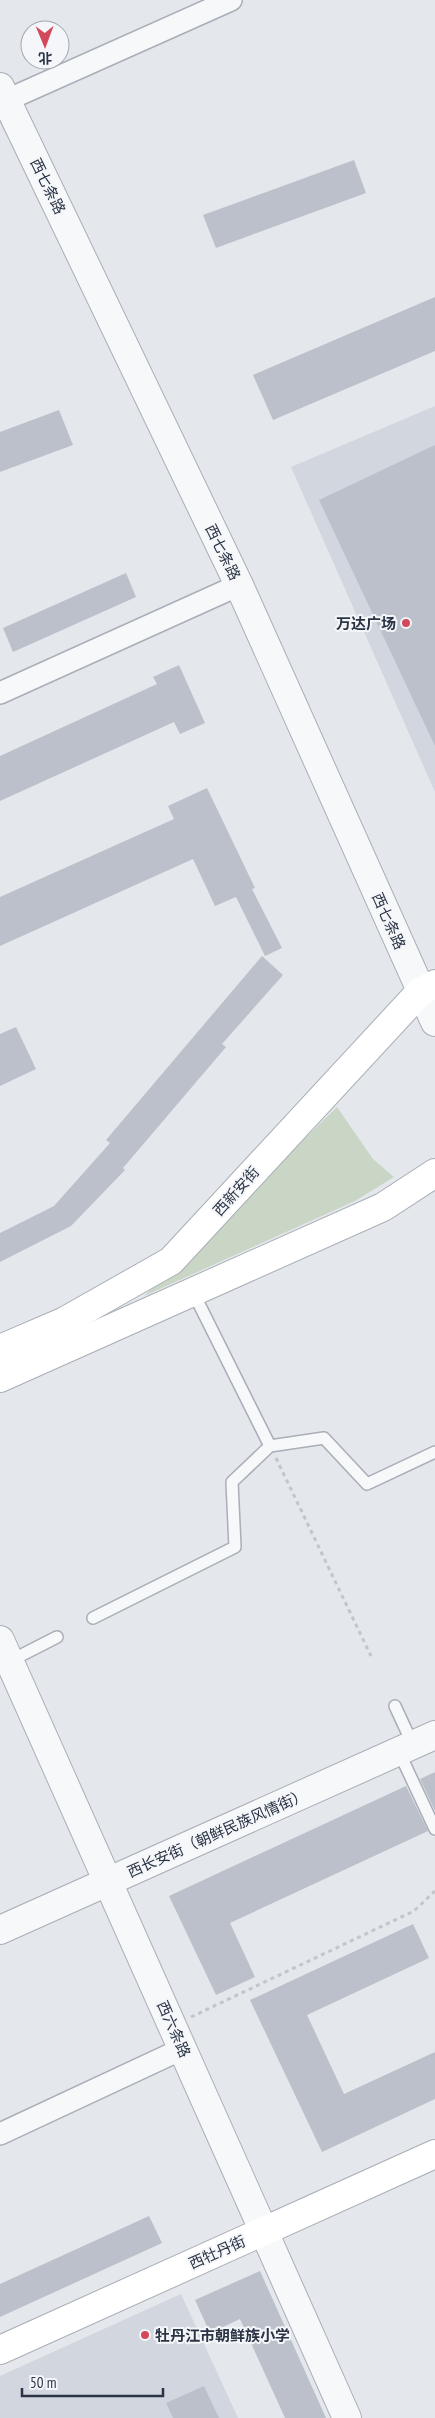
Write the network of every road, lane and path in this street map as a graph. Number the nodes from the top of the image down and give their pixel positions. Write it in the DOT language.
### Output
graph roads {
  1 [pos="231,0"];
  2 [pos="3,93"];
  3 [pos="239,585"];
  4 [pos="0,693"];
  5 [pos="428,988"];
  6 [pos="435,1022"];
  7 [pos="435,1173"];
  8 [pos="193,1292"];
  9 [pos="0,1349"];
  10 [pos="0,1378"];
  11 [pos="270,1446"];
  12 [pos="435,1452"];
  13 [pos="93,1618"];
  14 [pos="57,1637"];
  15 [pos="5,1650"];
  16 [pos="371,1656"];
  17 [pos="395,1706"];
  18 [pos="416,1744"];
  19 [pos="435,1828"];
  20 [pos="108,1882"];
  21 [pos="435,1891"];
  22 [pos="0,1930"];
  23 [pos="177,2037"];
  24 [pos="0,2134"];
  25 [pos="435,2154"];
  26 [pos="264,2231"];
  27 [pos="0,2350"];
  28 [pos="347,2418"];
  1 -- 2 [label="street"];
  2 -- 3 [label="street, 西七条路"];
  3 -- 4 [label="street"];
  3 -- 5 [label="street, 西七条路"];
  5 -- 6 [label="street, 西七条路"];
  5 -- 9 [label="main road, 西新安街"];
  7 -- 8 [label="main road"];
  8 -- 10 [label="main road"];
  8 -- 11 [label="lane"];
  11 -- 12 [label="lane"];
  11 -- 13 [label="lane"];
  11 -- 16 [label="path"];
  14 -- 15 [label="lane"];
  15 -- 20 [label="street, 西六条路"];
  17 -- 18 [label="lane"];
  18 -- 19 [label="lane"];
  18 -- 20 [label="street, 西长安街（朝鲜民族风情街）"];
  20 -- 22 [label="street, 西长安街（朝鲜民族风情街）"];
  20 -- 23 [label="street, 西六条路"];
  21 -- 23 [label="path"];
  23 -- 24 [label="street"];
  23 -- 26 [label="street, 西六条路"];
  25 -- 26 [label="main road, 西牡丹街"];
  26 -- 27 [label="main road, 西牡丹街"];
  26 -- 28 [label="street, 西六条路"];
}
